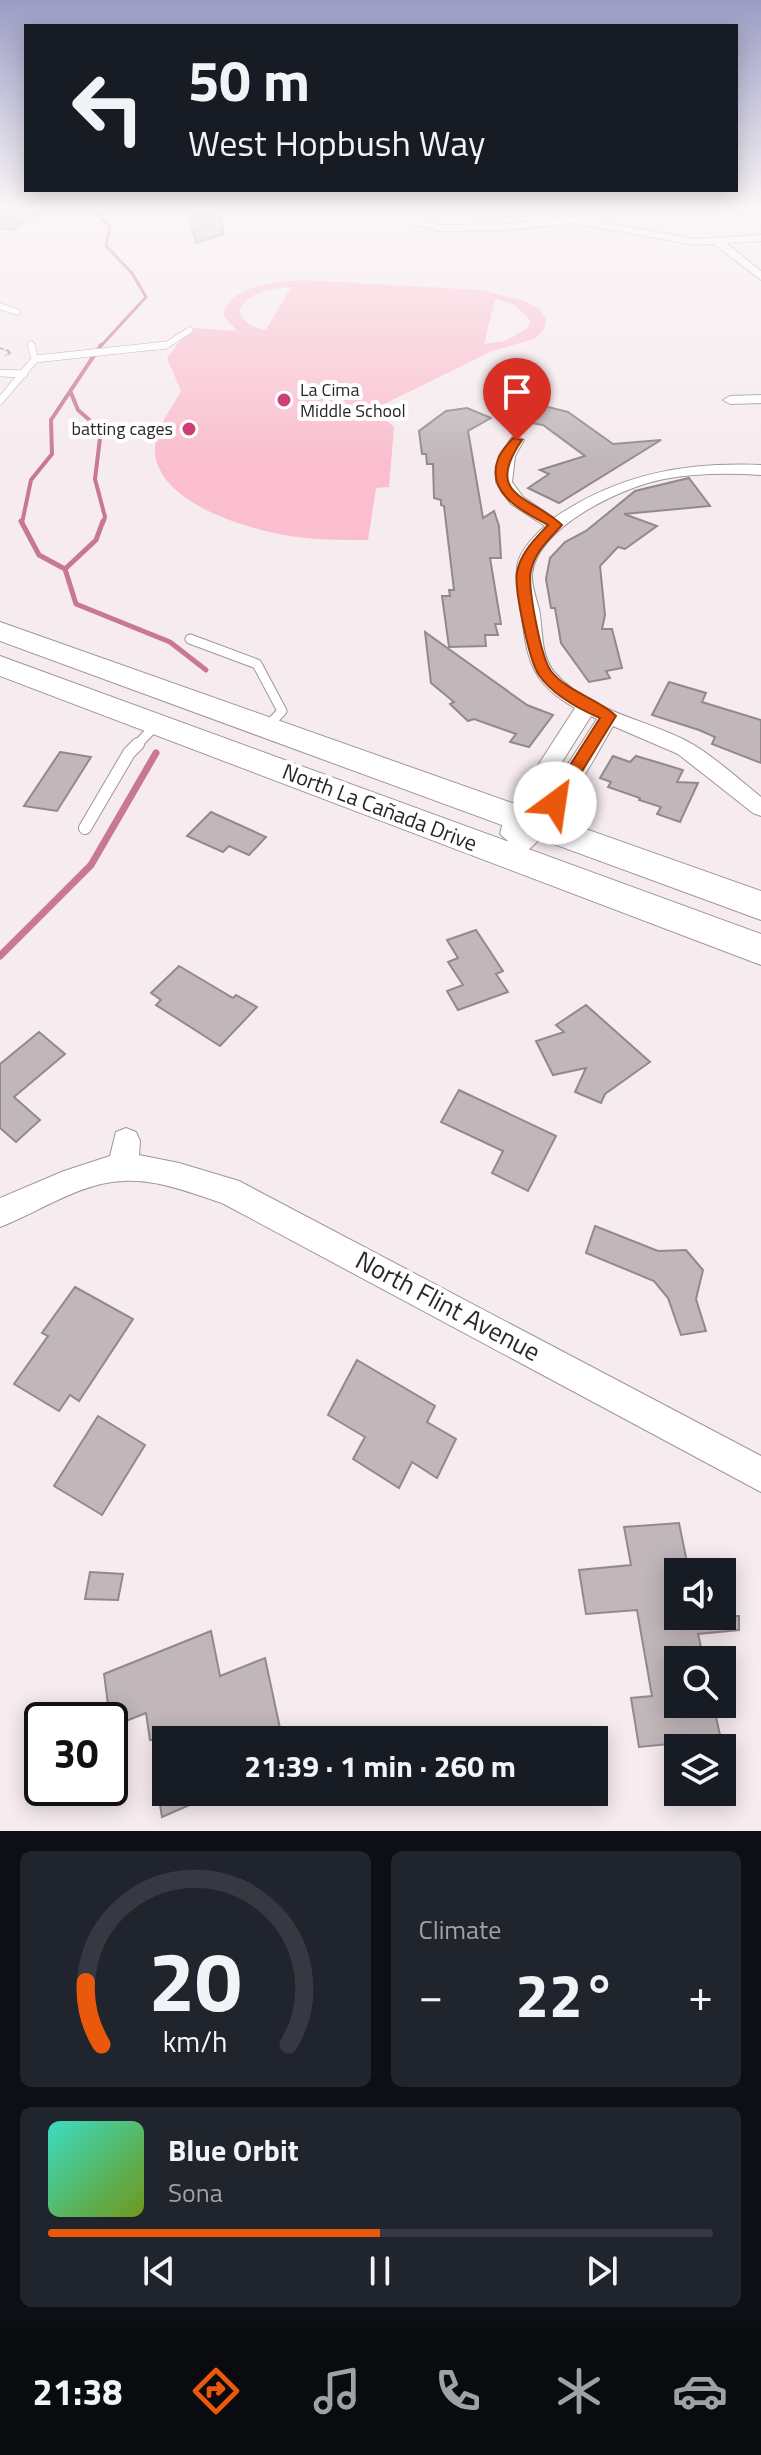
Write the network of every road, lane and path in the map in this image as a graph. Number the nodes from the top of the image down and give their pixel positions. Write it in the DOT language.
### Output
graph roads {
  1 [pos="0,306"];
  2 [pos="17,312"];
  3 [pos="190,330"];
  4 [pos="31,344"];
  5 [pos="0,348"];
  6 [pos="3,356"];
  7 [pos="35,359"];
  8 [pos="0,373"];
  9 [pos="24,374"];
  10 [pos="761,399"];
  11 [pos="730,400"];
  12 [pos="0,401"];
  13 [pos="517,440"];
  14 [pos="761,470"];
  15 [pos="555,525"];
  16 [pos="0,631"];
  17 [pos="190,639"];
  18 [pos="536,656"];
  19 [pos="513,658"];
  20 [pos="0,665"];
  21 [pos="587,706"];
  22 [pos="609,716"];
  23 [pos="157,724"];
  24 [pos="266,728"];
  25 [pos="761,808"];
  26 [pos="527,822"];
  27 [pos="85,828"];
  28 [pos="507,855"];
  29 [pos="761,906"];
  30 [pos="761,950"];
  31 [pos="0,1213"];
  32 [pos="761,1475"];
  1 -- 2 [label="lane"];
  3 -- 7 [label="lane"];
  4 -- 7 [label="lane"];
  5 -- 6 [label="path"];
  7 -- 9 [label="lane"];
  8 -- 9 [label="lane"];
  9 -- 12 [label="lane"];
  10 -- 11 [label="street"];
  13 -- 15 [label="street"];
  14 -- 15 [label="street"];
  15 -- 18 [label="street"];
  16 -- 24 [label="main road, North La Cañada Drive"];
  17 -- 24 [label="lane"];
  18 -- 19 [label="street"];
  18 -- 21 [label="street"];
  20 -- 23 [label="main road, North La Cañada Drive"];
  21 -- 22 [label="street"];
  21 -- 26 [label="street"];
  22 -- 25 [label="street"];
  22 -- 26 [label="street"];
  23 -- 27 [label="lane"];
  23 -- 28 [label="main road, North La Cañada Drive"];
  24 -- 26 [label="main road, North La Cañada Drive"];
  26 -- 28 [label="street"];
  26 -- 29 [label="main road, North La Cañada Drive"];
  28 -- 30 [label="main road, North La Cañada Drive"];
  31 -- 32 [label="street, North Flint Avenue"];
}
